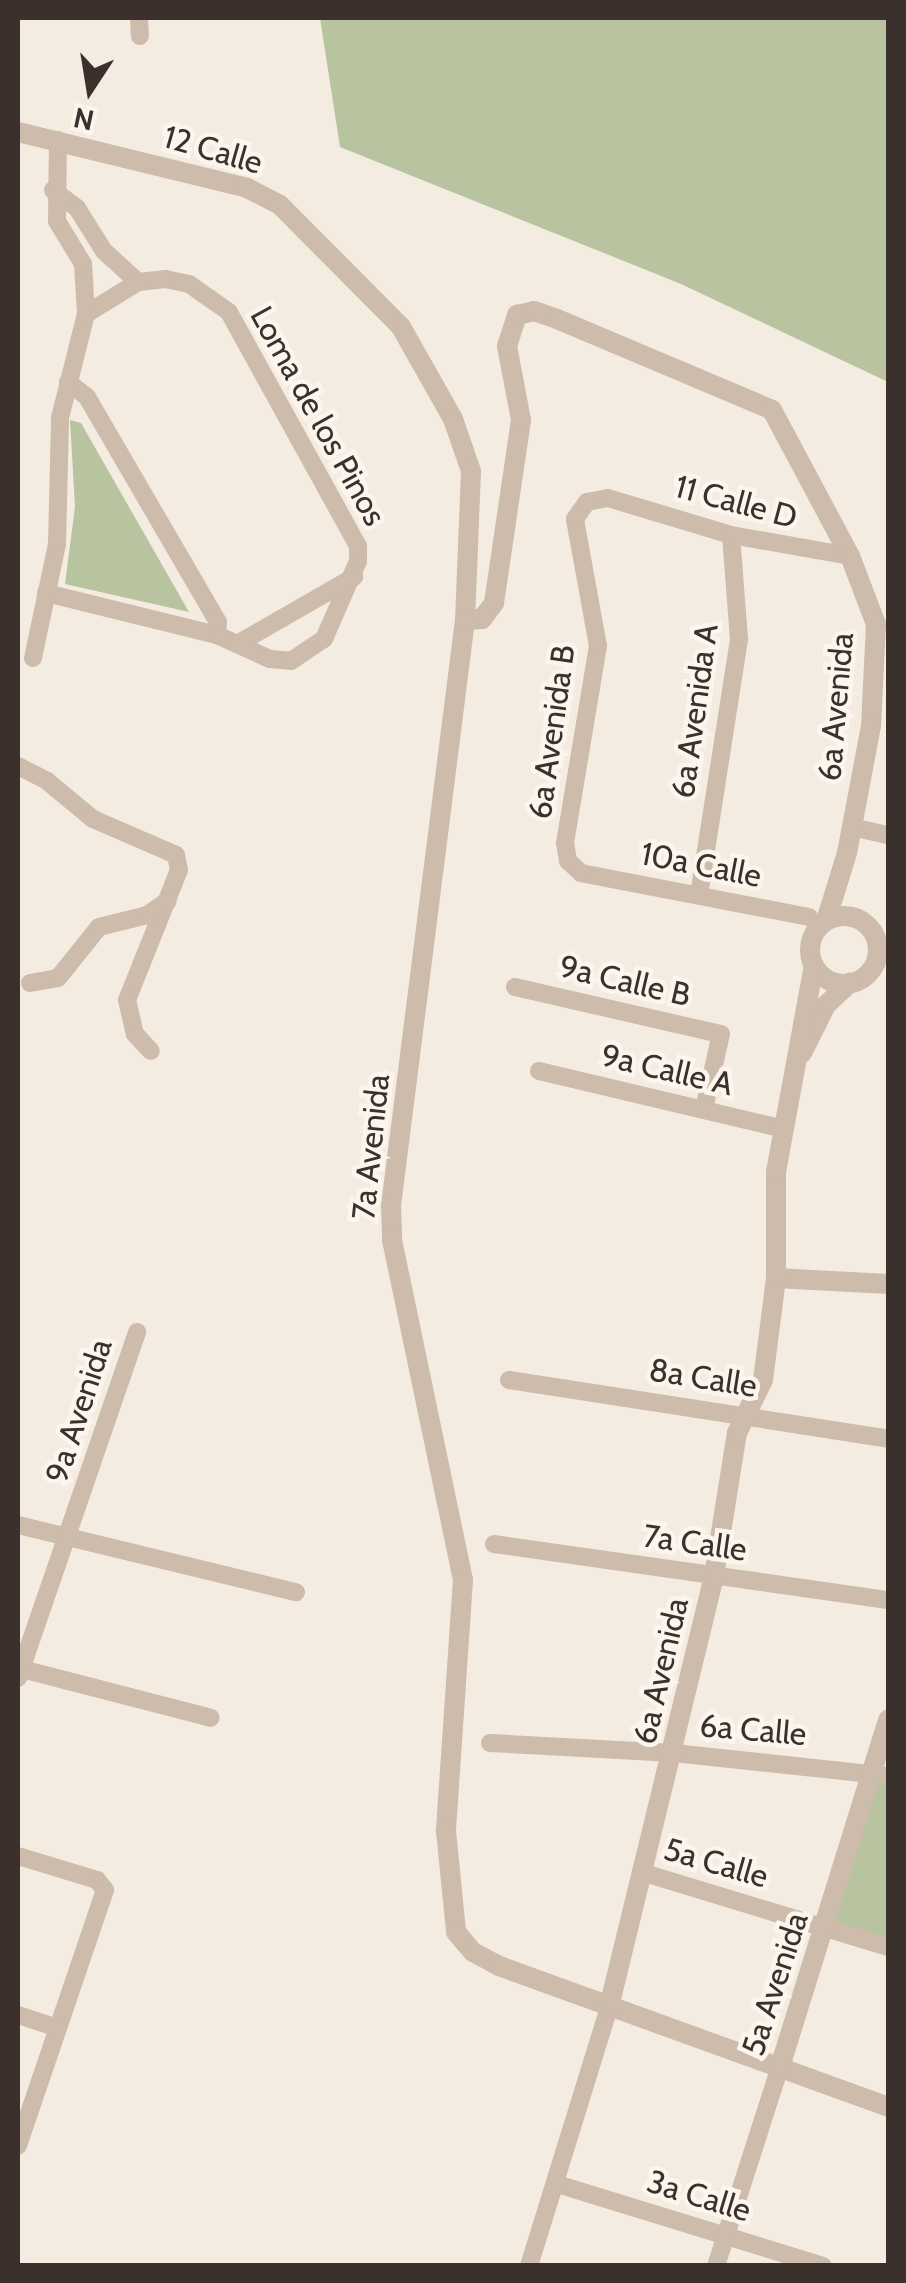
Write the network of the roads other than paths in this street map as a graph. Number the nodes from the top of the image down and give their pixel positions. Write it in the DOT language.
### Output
graph roads {
  1 [pos="18,132"];
  2 [pos="58,140"];
  3 [pos="53,190"];
  4 [pos="104,251"];
  5 [pos="83,264"];
  6 [pos="138,282"];
  7 [pos="86,314"];
  8 [pos="401,327"];
  9 [pos="68,382"];
  10 [pos="608,498"];
  11 [pos="731,535"];
  12 [pos="850,556"];
  13 [pos="354,577"];
  14 [pos="46,593"];
  15 [pos="464,620"];
  16 [pos="882,624"];
  17 [pos="216,635"];
  18 [pos="237,644"];
  19 [pos="33,658"];
  20 [pos="880,727"];
  21 [pos="18,766"];
  22 [pos="852,827"];
  23 [pos="888,834"];
  24 [pos="847,853"];
  25 [pos="581,872"];
  26 [pos="698,895"];
  27 [pos="168,900"];
  28 [pos="857,918"];
  29 [pos="817,919"];
  30 [pos="884,953"];
  31 [pos="814,965"];
  32 [pos="888,978"];
  33 [pos="858,980"];
  34 [pos="30,984"];
  35 [pos="515,987"];
  36 [pos="150,1051"];
  37 [pos="539,1071"];
  38 [pos="788,1081"];
  39 [pos="704,1109"];
  40 [pos="781,1128"];
  41 [pos="776,1278"];
  42 [pos="888,1284"];
  43 [pos="137,1332"];
  44 [pos="509,1380"];
  45 [pos="750,1416"];
  46 [pos="888,1439"];
  47 [pos="18,1524"];
  48 [pos="70,1537"];
  49 [pos="494,1544"];
  50 [pos="714,1576"];
  51 [pos="296,1592"];
  52 [pos="888,1600"];
  53 [pos="19,1671"];
  54 [pos="211,1718"];
  55 [pos="888,1720"];
  56 [pos="490,1743"];
  57 [pos="674,1753"];
  58 [pos="880,1774"];
  59 [pos="18,1856"];
  60 [pos="641,1872"];
  61 [pos="825,1925"];
  62 [pos="888,1947"];
  63 [pos="608,2007"];
  64 [pos="18,2015"];
  65 [pos="58,2028"];
  66 [pos="779,2070"];
  67 [pos="888,2107"];
  68 [pos="18,2146"];
  69 [pos="557,2184"];
  70 [pos="725,2235"];
  71 [pos="529,2266"];
  72 [pos="716,2266"];
  73 [pos="823,2266"];
  1 -- 2 [label="street, 12 Calle"];
  2 -- 3 [label="street"];
  2 -- 8 [label="street, 12 Calle"];
  3 -- 4 [label="street"];
  3 -- 5 [label="street"];
  4 -- 5 [label="street"];
  4 -- 6 [label="street"];
  5 -- 7 [label="street"];
  6 -- 7 [label="street"];
  6 -- 13 [label="street, Loma de los Pinos"];
  7 -- 9 [label="street"];
  8 -- 15 [label="street, 7a Avenida"];
  9 -- 14 [label="street"];
  9 -- 17 [label="street"];
  10 -- 11 [label="street, 11 Calle D"];
  10 -- 25 [label="street, 6a Avenida B"];
  11 -- 12 [label="street, 11 Calle D"];
  11 -- 26 [label="street, 6a Avenida A"];
  12 -- 15 [label="street, 6a Avenida"];
  12 -- 16 [label="street, 6a Avenida"];
  13 -- 18 [label="street"];
  13 -- 18 [label="street, Loma de los Pinos"];
  14 -- 17 [label="street, Loma de los Pinos"];
  14 -- 19 [label="street"];
  15 -- 63 [label="street, 7a Avenida"];
  16 -- 20 [label="street, 6a Avenida"];
  17 -- 18 [label="street, Loma de los Pinos"];
  20 -- 22 [label="street, 6a Avenida"];
  21 -- 27 [label="street"];
  22 -- 23 [label="street"];
  22 -- 24 [label="street, 6a Avenida"];
  24 -- 28 [label="street, 6a Avenida"];
  24 -- 29 [label="street, 6a Avenida"];
  25 -- 26 [label="street, 10a Calle"];
  26 -- 29 [label="street, 10a Calle"];
  27 -- 34 [label="street"];
  27 -- 36 [label="street"];
  28 -- 29 [label="street"];
  28 -- 30 [label="street"];
  29 -- 31 [label="street"];
  30 -- 33 [label="street"];
  31 -- 33 [label="street"];
  31 -- 38 [label="street, 6a Avenida"];
  32 -- 33 [label="street"];
  33 -- 38 [label="street, 6a Avenida"];
  35 -- 39 [label="street, 9a Calle B"];
  37 -- 39 [label="street, 9a Calle A"];
  38 -- 40 [label="street, 6a Avenida"];
  39 -- 40 [label="street, 9a Calle A"];
  40 -- 41 [label="street, 6a Avenida"];
  41 -- 42 [label="street"];
  41 -- 45 [label="street, 6a Avenida"];
  43 -- 48 [label="street, 9a Avenida"];
  44 -- 45 [label="street, 8a Calle"];
  45 -- 46 [label="street, 8a Calle"];
  45 -- 50 [label="street, 6a Avenida"];
  47 -- 48 [label="street"];
  48 -- 51 [label="street"];
  48 -- 53 [label="street, 9a Avenida"];
  49 -- 50 [label="street, 7a Calle"];
  50 -- 52 [label="street, 7a Calle"];
  50 -- 57 [label="street, 6a Avenida"];
  53 -- 54 [label="street"];
  55 -- 58 [label="street, 5a Avenida"];
  56 -- 57 [label="street, 6a Calle"];
  57 -- 58 [label="street, 6a Calle"];
  57 -- 60 [label="street, 6a Avenida"];
  58 -- 61 [label="street, 5a Avenida"];
  59 -- 65 [label="street"];
  60 -- 61 [label="street, 5a Calle"];
  60 -- 63 [label="street, 6a Avenida"];
  61 -- 62 [label="street, 5a Calle"];
  61 -- 66 [label="street, 5a Avenida"];
  63 -- 66 [label="street, 7a Avenida"];
  63 -- 69 [label="street, 6a Avenida"];
  64 -- 65 [label="street"];
  65 -- 68 [label="street"];
  66 -- 67 [label="street, 7a Avenida"];
  66 -- 70 [label="street, 5a Avenida"];
  69 -- 70 [label="street, 3a Calle"];
  69 -- 71 [label="street, 6a Avenida"];
  70 -- 72 [label="street, 5a Avenida"];
  70 -- 73 [label="street, 3a Calle"];
}
